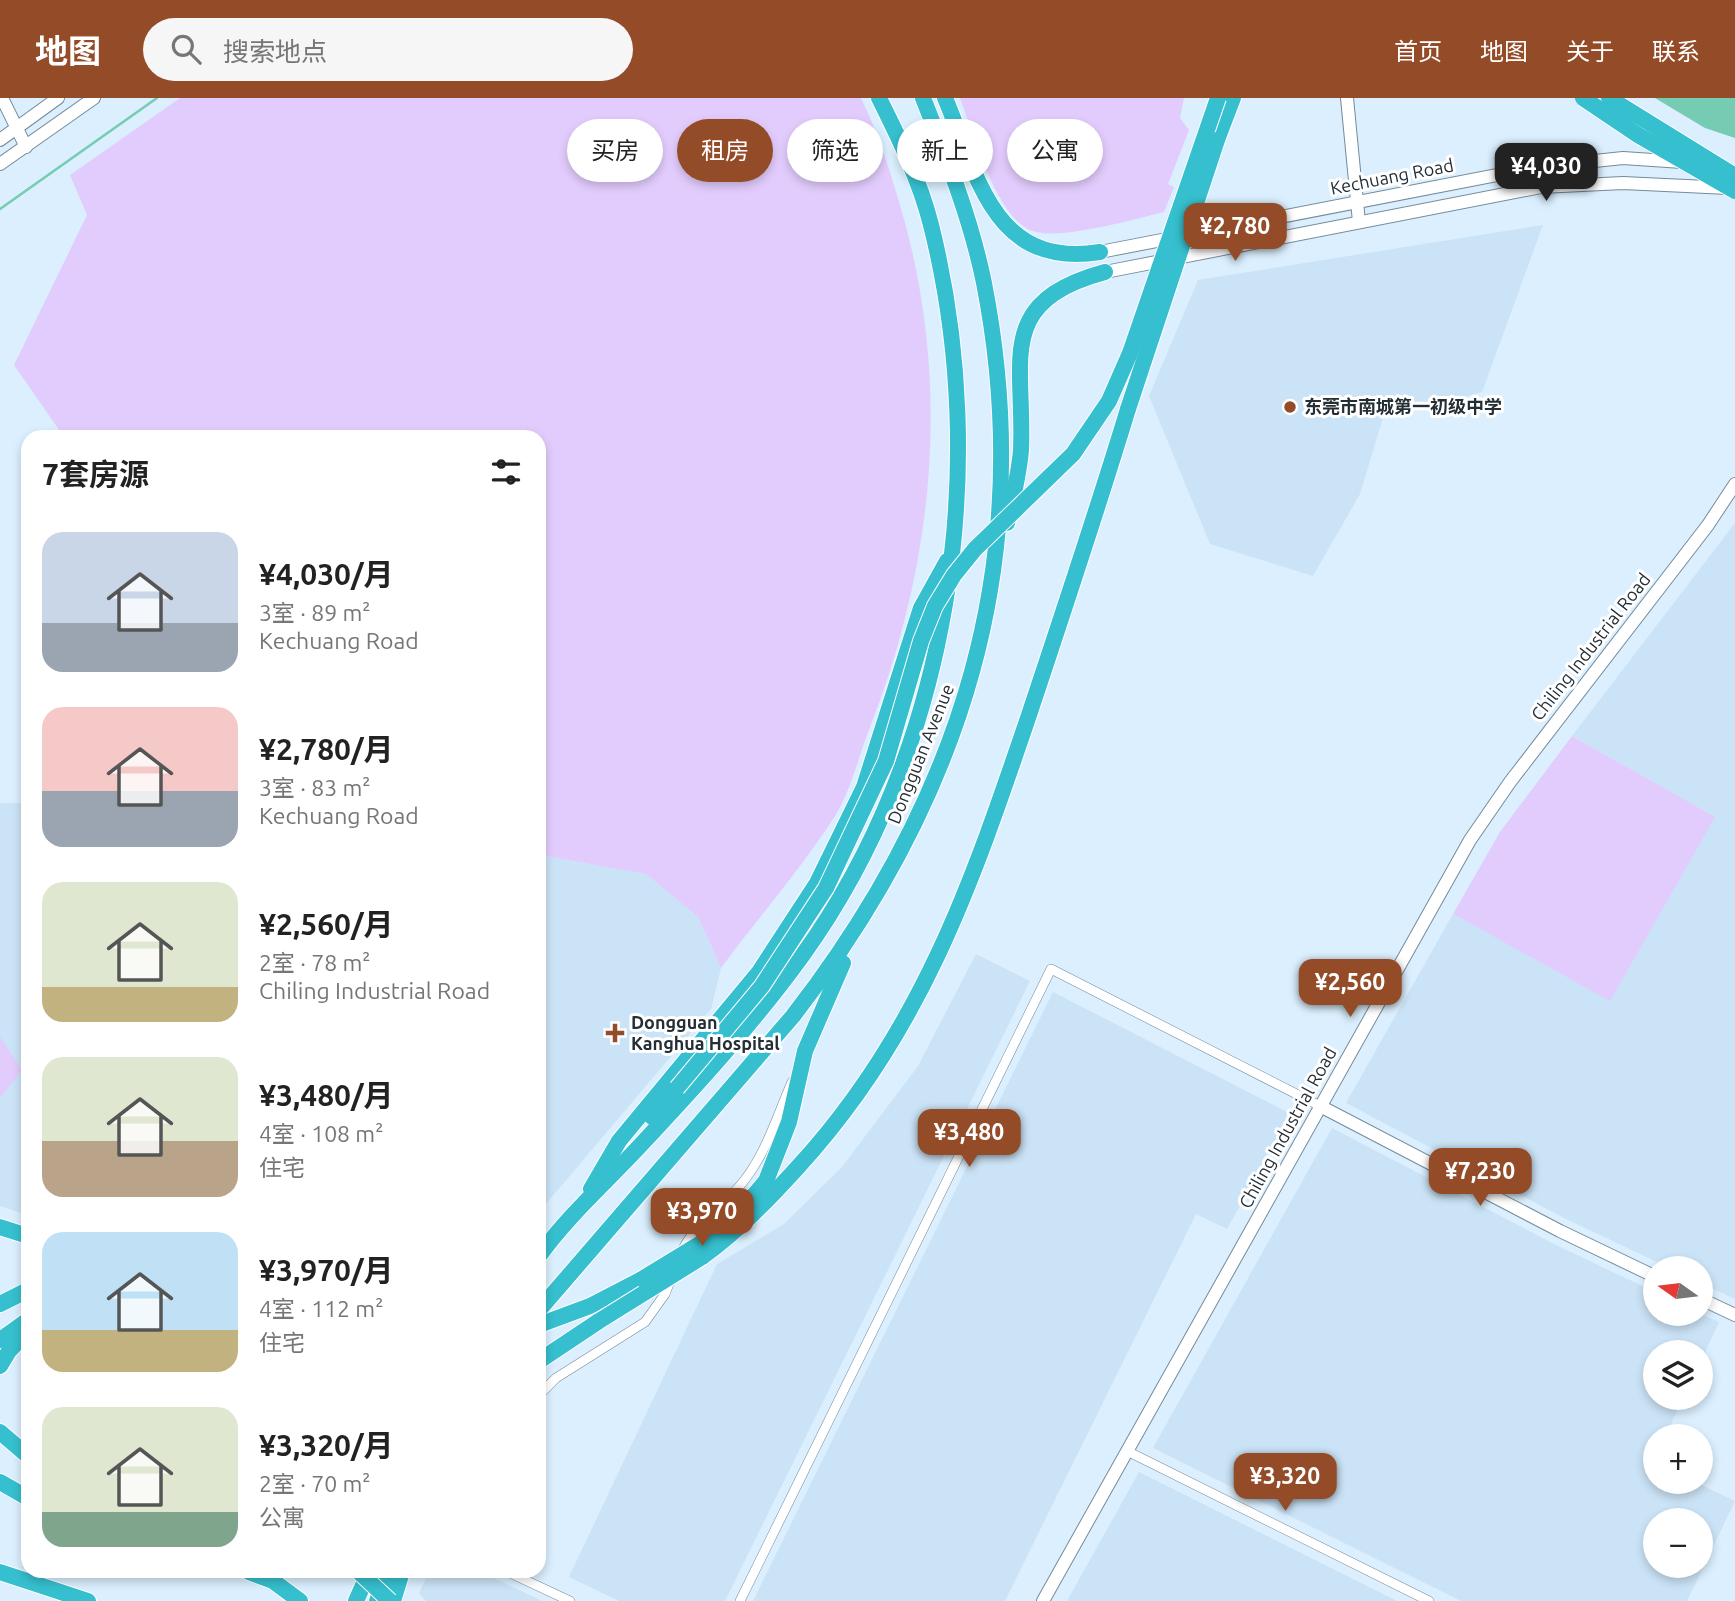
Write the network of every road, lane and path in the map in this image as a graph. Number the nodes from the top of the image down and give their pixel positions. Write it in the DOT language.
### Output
graph roads {
  1 [pos="2,98"];
  2 [pos="58,98"];
  3 [pos="94,98"];
  4 [pos="879,98"];
  5 [pos="923,98"];
  6 [pos="946,98"];
  7 [pos="1218,98"];
  8 [pos="1233,98"];
  9 [pos="1347,98"];
  10 [pos="1355,98"];
  11 [pos="1583,98"];
  12 [pos="1609,98"];
  13 [pos="0,111"];
  14 [pos="9,133"];
  15 [pos="23,149"];
  16 [pos="0,164"];
  17 [pos="1735,167"];
  18 [pos="1735,176"];
  19 [pos="1735,190"];
  20 [pos="1360,201"];
  21 [pos="1363,221"];
  22 [pos="1100,252"];
  23 [pos="1105,272"];
  24 [pos="1735,484"];
  25 [pos="953,549"];
  26 [pos="993,572"];
  27 [pos="876,897"];
  28 [pos="805,1051"];
  29 [pos="1320,1106"];
  30 [pos="790,1176"];
  31 [pos="586,1198"];
  32 [pos="575,1211"];
  33 [pos="739,1213"];
  34 [pos="0,1227"];
  35 [pos="21,1234"];
  36 [pos="546,1238"];
  37 [pos="546,1247"];
  38 [pos="701,1250"];
  39 [pos="1643,1271"];
  40 [pos="21,1294"];
  41 [pos="546,1302"];
  42 [pos="0,1304"];
  43 [pos="1713,1304"];
  44 [pos="1735,1314"];
  45 [pos="546,1322"];
  46 [pos="21,1326"];
  47 [pos="21,1338"];
  48 [pos="0,1340"];
  49 [pos="546,1356"];
  50 [pos="0,1366"];
  51 [pos="546,1388"];
  52 [pos="0,1432"];
  53 [pos="21,1450"];
  54 [pos="1127,1451"];
  55 [pos="0,1482"];
  56 [pos="0,1493"];
  57 [pos="21,1496"];
  58 [pos="21,1498"];
  59 [pos="0,1572"];
  60 [pos="265,1578"];
  61 [pos="360,1578"];
  62 [pos="366,1578"];
  63 [pos="367,1578"];
  64 [pos="385,1578"];
  65 [pos="400,1578"];
  66 [pos="521,1578"];
  67 [pos="88,1601"];
  68 [pos="300,1601"];
  69 [pos="356,1601"];
  70 [pos="377,1601"];
  71 [pos="391,1601"];
  72 [pos="570,1601"];
  73 [pos="740,1601"];
  74 [pos="1043,1601"];
  75 [pos="1429,1601"];
  1 -- 14 [label="street"];
  2 -- 14 [label="street"];
  3 -- 15 [label="street"];
  4 -- 25 [label="highway, Dongguan Avenue"];
  5 -- 26 [label="highway, Dongguan Avenue"];
  6 -- 22 [label="highway"];
  7 -- 31 [label="highway, bridge"];
  8 -- 30 [label="highway, bridge"];
  9 -- 20 [label="street"];
  10 -- 20 [label="street"];
  11 -- 19 [label="highway, bridge"];
  12 -- 18 [label="highway, bridge"];
  13 -- 14 [label="street"];
  14 -- 15 [label="street"];
  15 -- 16 [label="street"];
  17 -- 20 [label="street, Kechuang Road"];
  19 -- 21 [label="street"];
  20 -- 21 [label="street"];
  20 -- 22 [label="street, Kechuang Road"];
  21 -- 23 [label="street"];
  23 -- 26 [label="highway"];
  24 -- 29 [label="street, Chiling Industrial Road"];
  25 -- 31 [label="highway"];
  25 -- 31 [label="highway, Dongguan Avenue"];
  26 -- 27 [label="highway, Dongguan Avenue"];
  27 -- 28 [label="highway"];
  27 -- 41 [label="highway, Dongguan Avenue"];
  28 -- 33 [label="highway"];
  28 -- 51 [label="street"];
  29 -- 39 [label="street"];
  29 -- 54 [label="street, Chiling Industrial Road"];
  29 -- 73 [label="street"];
  30 -- 33 [label="highway"];
  30 -- 38 [label="highway"];
  31 -- 32 [label="highway, Dongguan Avenue"];
  32 -- 36 [label="highway"];
  32 -- 37 [label="highway, Dongguan Avenue"];
  33 -- 38 [label="highway"];
  34 -- 35 [label="highway"];
  38 -- 45 [label="highway, bridge"];
  38 -- 49 [label="highway, bridge"];
  40 -- 42 [label="highway"];
  43 -- 44 [label="street"];
  46 -- 48 [label="highway"];
  47 -- 50 [label="highway"];
  52 -- 53 [label="highway"];
  54 -- 74 [label="street, Chiling Industrial Road"];
  54 -- 75 [label="street"];
  55 -- 57 [label="highway"];
  56 -- 58 [label="highway"];
  59 -- 67 [label="highway"];
  60 -- 68 [label="highway"];
  61 -- 69 [label="highway"];
  62 -- 69 [label="highway"];
  63 -- 71 [label="highway, bridge"];
  64 -- 70 [label="highway"];
  65 -- 71 [label="highway"];
  66 -- 72 [label="street"];
}
